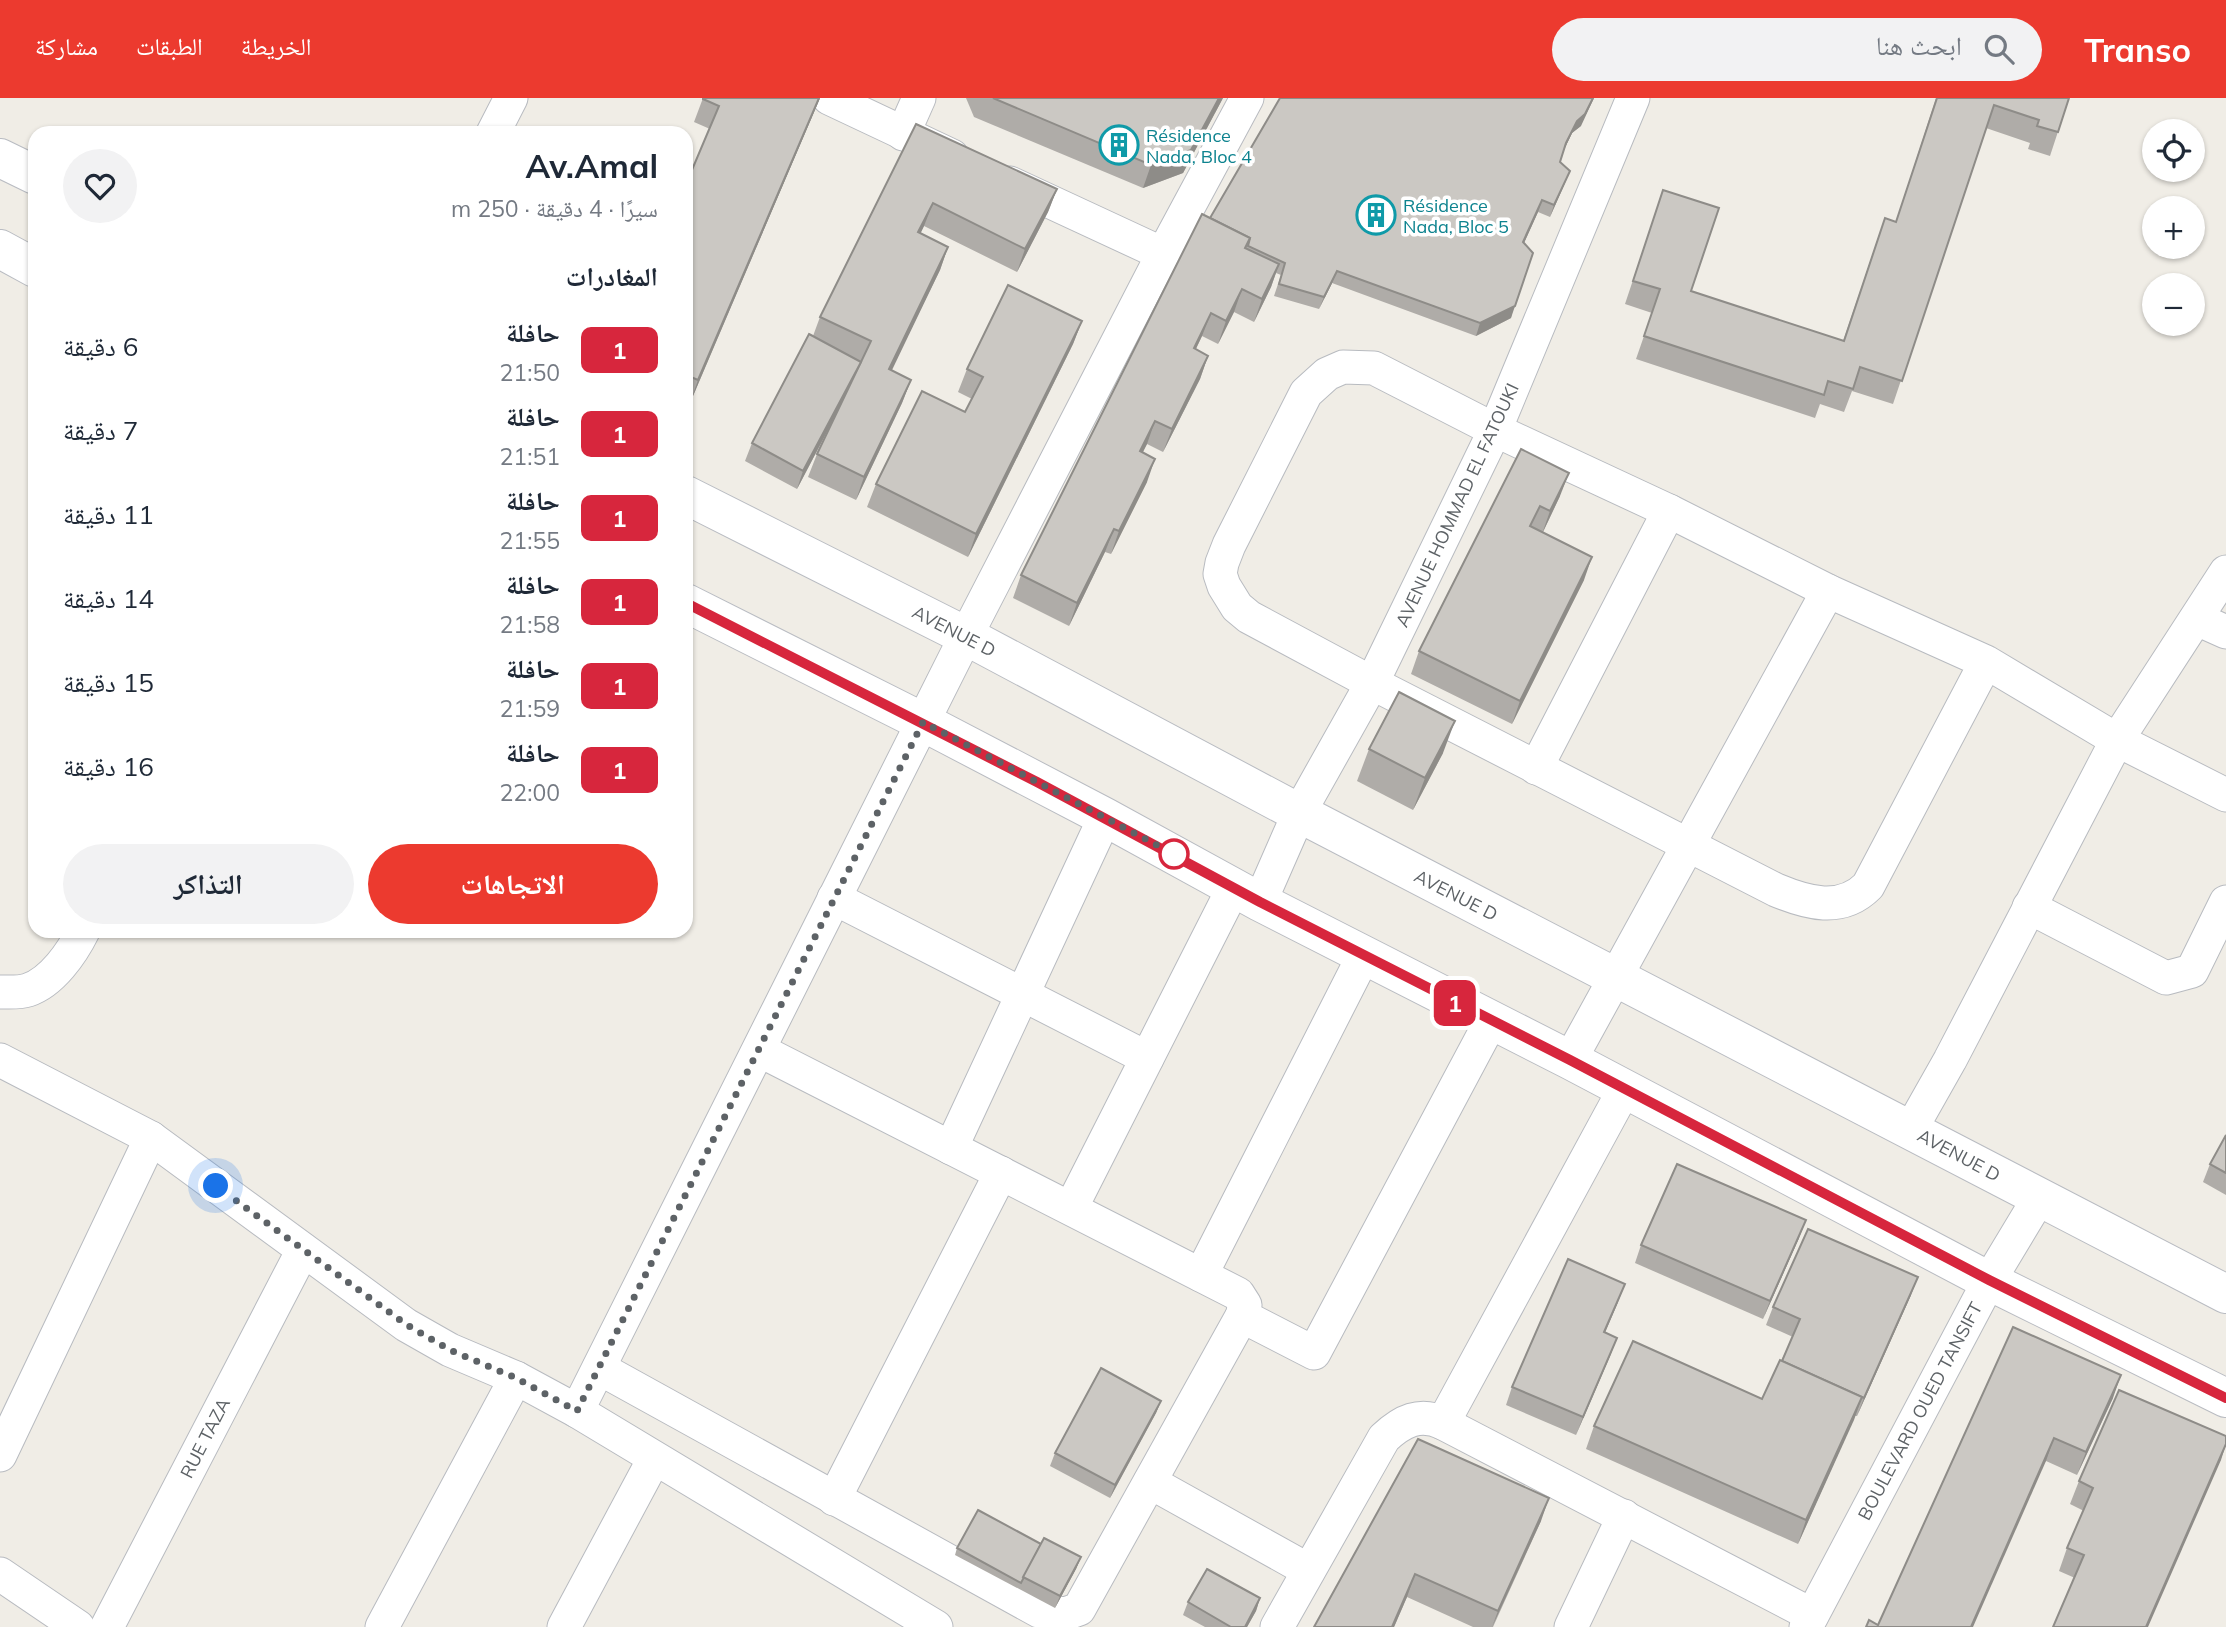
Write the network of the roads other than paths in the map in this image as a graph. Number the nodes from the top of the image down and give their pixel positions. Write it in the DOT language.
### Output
graph roads {
  1 [pos="511,98"];
  2 [pos="829,98"];
  3 [pos="919,98"];
  4 [pos="1247,98"];
  5 [pos="1633,98"];
  6 [pos="496,126"];
  7 [pos="903,134"];
  8 [pos="0,158"];
  9 [pos="28,172"];
  10 [pos="0,250"];
  11 [pos="1163,254"];
  12 [pos="28,264"];
  13 [pos="1495,430"];
  14 [pos="693,499"];
  15 [pos="1669,510"];
  16 [pos="2226,572"];
  17 [pos="1828,591"];
  18 [pos="693,607"];
  19 [pos="2212,625"];
  20 [pos="966,636"];
  21 [pos="1986,662"];
  22 [pos="1372,683"];
  23 [pos="923,722"];
  24 [pos="2117,740"];
  25 [pos="1536,768"];
  26 [pos="2226,795"];
  27 [pos="1299,813"];
  28 [pos="1105,817"];
  29 [pos="1687,844"];
  30 [pos="1247,895"];
  31 [pos="834,898"];
  32 [pos="2226,902"];
  33 [pos="2029,907"];
  34 [pos="78,938"];
  35 [pos="1364,955"];
  36 [pos="1614,977"];
  37 [pos="0,992"];
  38 [pos="1023,994"];
  39 [pos="1490,1021"];
  40 [pos="759,1050"];
  41 [pos="1147,1058"];
  42 [pos="0,1060"];
  43 [pos="1570,1060"];
  44 [pos="1624,1090"];
  45 [pos="1911,1129"];
  46 [pos="151,1138"];
  47 [pos="951,1147"];
  48 [pos="1002,1173"];
  49 [pos="2039,1198"];
  50 [pos="1071,1208"];
  51 [pos="303,1250"];
  52 [pos="1201,1275"];
  53 [pos="1989,1280"];
  54 [pos="2226,1294"];
  55 [pos="1242,1316"];
  56 [pos="599,1368"];
  57 [pos="516,1378"];
  58 [pos="2226,1398"];
  59 [pos="577,1411"];
  60 [pos="1443,1423"];
  61 [pos="0,1455"];
  62 [pos="654,1460"];
  63 [pos="1150,1482"];
  64 [pos="834,1499"];
  65 [pos="1624,1516"];
  66 [pos="1308,1570"];
  67 [pos="0,1574"];
  68 [pos="1809,1621"];
  69 [pos="78,1627"];
  70 [pos="107,1627"];
  71 [pos="382,1627"];
  72 [pos="564,1627"];
  73 [pos="936,1627"];
  74 [pos="1278,1627"];
  75 [pos="1571,1627"];
  1 -- 6 [label="street"];
  2 -- 7 [label="street"];
  3 -- 7 [label="street"];
  4 -- 11 [label="street"];
  5 -- 13 [label="street, AVENUE HOMMAD EL FATOUKI"];
  7 -- 11 [label="street"];
  8 -- 9 [label="street"];
  10 -- 12 [label="street"];
  11 -- 20 [label="street"];
  13 -- 15 [label="street"];
  13 -- 22 [label="street, AVENUE HOMMAD EL FATOUKI"];
  13 -- 22 [label="street"];
  14 -- 20 [label="street, AVENUE D"];
  15 -- 17 [label="street"];
  15 -- 25 [label="street"];
  16 -- 19 [label="street"];
  17 -- 21 [label="street"];
  17 -- 29 [label="street"];
  18 -- 23 [label="street"];
  19 -- 24 [label="street"];
  20 -- 23 [label="street"];
  20 -- 27 [label="street, AVENUE D"];
  21 -- 24 [label="street"];
  21 -- 29 [label="street"];
  22 -- 25 [label="street"];
  22 -- 27 [label="street, AVENUE HOMMAD EL FATOUKI"];
  23 -- 28 [label="street"];
  23 -- 31 [label="street"];
  24 -- 26 [label="street"];
  24 -- 33 [label="street"];
  25 -- 29 [label="street"];
  27 -- 30 [label="street, AVENUE HOMMAD EL FATOUKI"];
  27 -- 36 [label="street, AVENUE D"];
  28 -- 30 [label="street"];
  28 -- 38 [label="street"];
  29 -- 36 [label="street"];
  30 -- 35 [label="street"];
  30 -- 41 [label="street, AVENUE HOMMAD EL FATOUKI"];
  31 -- 38 [label="street"];
  31 -- 40 [label="street"];
  32 -- 33 [label="street"];
  33 -- 45 [label="street"];
  34 -- 37 [label="street"];
  35 -- 39 [label="street"];
  35 -- 52 [label="street"];
  36 -- 43 [label="street"];
  36 -- 45 [label="street, AVENUE D"];
  38 -- 41 [label="street"];
  38 -- 47 [label="street"];
  39 -- 43 [label="street"];
  39 -- 55 [label="street"];
  40 -- 47 [label="street"];
  40 -- 56 [label="street"];
  41 -- 50 [label="street, AVENUE HOMMAD EL FATOUKI"];
  42 -- 46 [label="street"];
  43 -- 44 [label="street"];
  44 -- 53 [label="street"];
  44 -- 60 [label="street"];
  45 -- 49 [label="street, AVENUE D"];
  46 -- 51 [label="street"];
  46 -- 61 [label="street"];
  47 -- 48 [label="street"];
  48 -- 50 [label="street"];
  48 -- 64 [label="street"];
  49 -- 53 [label="street, BOULEVARD OUED TANSIFT"];
  49 -- 54 [label="street, AVENUE D"];
  50 -- 52 [label="street"];
  51 -- 57 [label="street"];
  51 -- 70 [label="street, RUE TAZA"];
  52 -- 55 [label="street"];
  53 -- 58 [label="street"];
  53 -- 68 [label="street, BOULEVARD OUED TANSIFT"];
  55 -- 63 [label="street"];
  56 -- 59 [label="street"];
  56 -- 64 [label="street"];
  57 -- 59 [label="street"];
  57 -- 71 [label="street"];
  59 -- 62 [label="street"];
  60 -- 65 [label="street"];
  60 -- 66 [label="street"];
  62 -- 72 [label="street"];
  62 -- 73 [label="street"];
  63 -- 64 [label="street"];
  63 -- 66 [label="street"];
  65 -- 68 [label="street"];
  65 -- 75 [label="street"];
  66 -- 74 [label="street"];
  67 -- 69 [label="street"];
}
